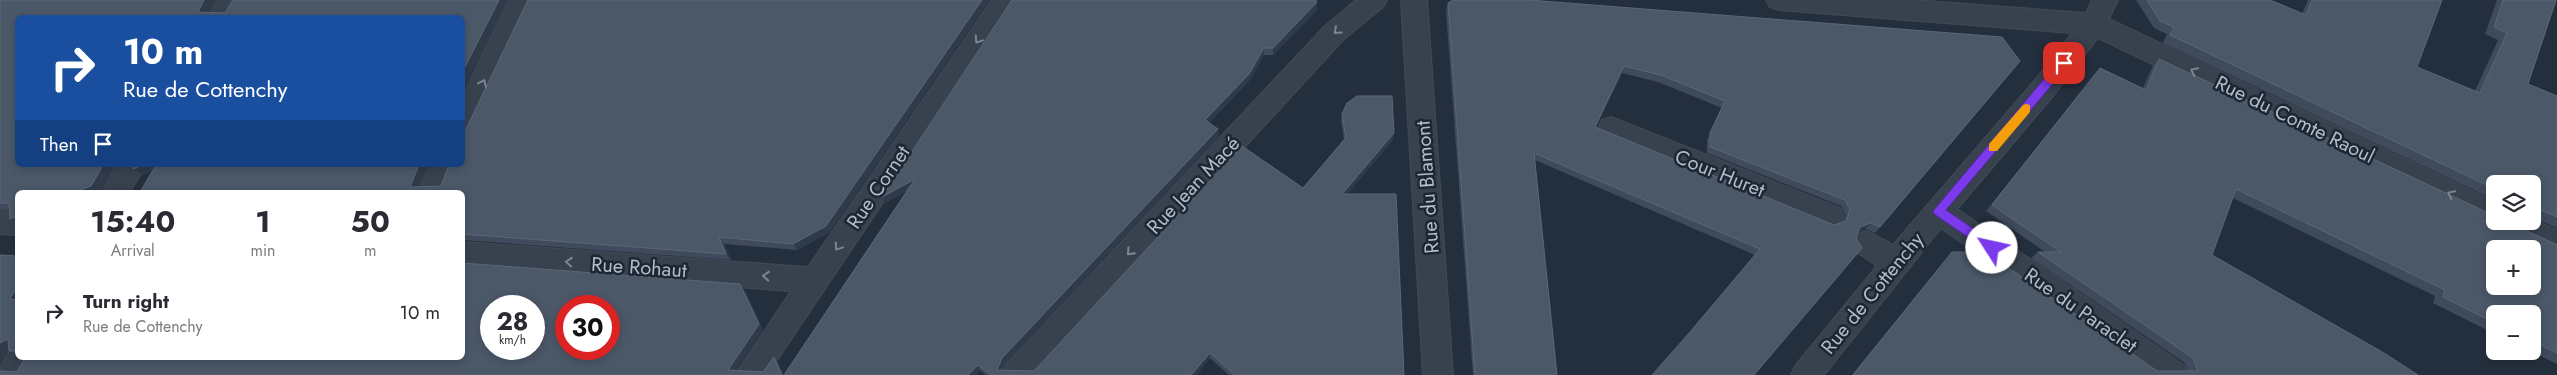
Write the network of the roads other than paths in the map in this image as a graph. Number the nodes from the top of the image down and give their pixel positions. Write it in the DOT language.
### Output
graph roads {
  1 [pos="230,0"];
  2 [pos="522,0"];
  3 [pos="1006,0"];
  4 [pos="1374,0"];
  5 [pos="1414,0"];
  6 [pos="1779,0"];
  7 [pos="2106,0"];
  8 [pos="222,15"];
  9 [pos="2094,24"];
  10 [pos="465,121"];
  11 [pos="1611,128"];
  12 [pos="131,167"];
  13 [pos="443,167"];
  14 [pos="117,190"];
  15 [pos="433,190"];
  16 [pos="1938,211"];
  17 [pos="2486,211"];
  18 [pos="1830,217"];
  19 [pos="0,222"];
  20 [pos="15,223"];
  21 [pos="2528,230"];
  22 [pos="1867,243"];
  23 [pos="2557,244"];
  24 [pos="465,254"];
  25 [pos="1896,263"];
  26 [pos="815,280"];
  27 [pos="21,360"];
  28 [pos="12,375"];
  29 [pos="750,375"];
  30 [pos="1016,375"];
  31 [pos="1438,375"];
  32 [pos="1806,375"];
  33 [pos="2174,375"];
  1 -- 8 [label="street"];
  10 -- 2 [label="street, one-way"];
  3 -- 26 [label="street, Rue Cornet, one-way"];
  4 -- 30 [label="street, Rue Jean Macé, one-way"];
  5 -- 31 [label="street, Rue du Blamont"];
  6 -- 9 [label="street"];
  7 -- 9 [label="street, Rue de Cottenchy"];
  9 -- 16 [label="street, Rue de Cottenchy"];
  17 -- 9 [label="street, Rue du Comte Raoul, one-way"];
  11 -- 18 [label="street, Cour Huret"];
  12 -- 14 [label="street"];
  13 -- 15 [label="street"];
  16 -- 25 [label="street, Rue de Cottenchy"];
  16 -- 33 [label="street, Rue du Paraclet"];
  19 -- 20 [label="street"];
  21 -- 23 [label="street"];
  22 -- 25 [label="street"];
  26 -- 24 [label="street, Rue Rohaut, one-way"];
  25 -- 32 [label="street, Rue de Cottenchy"];
  26 -- 29 [label="street, Rue Cornet"];
  27 -- 28 [label="street"];
}
